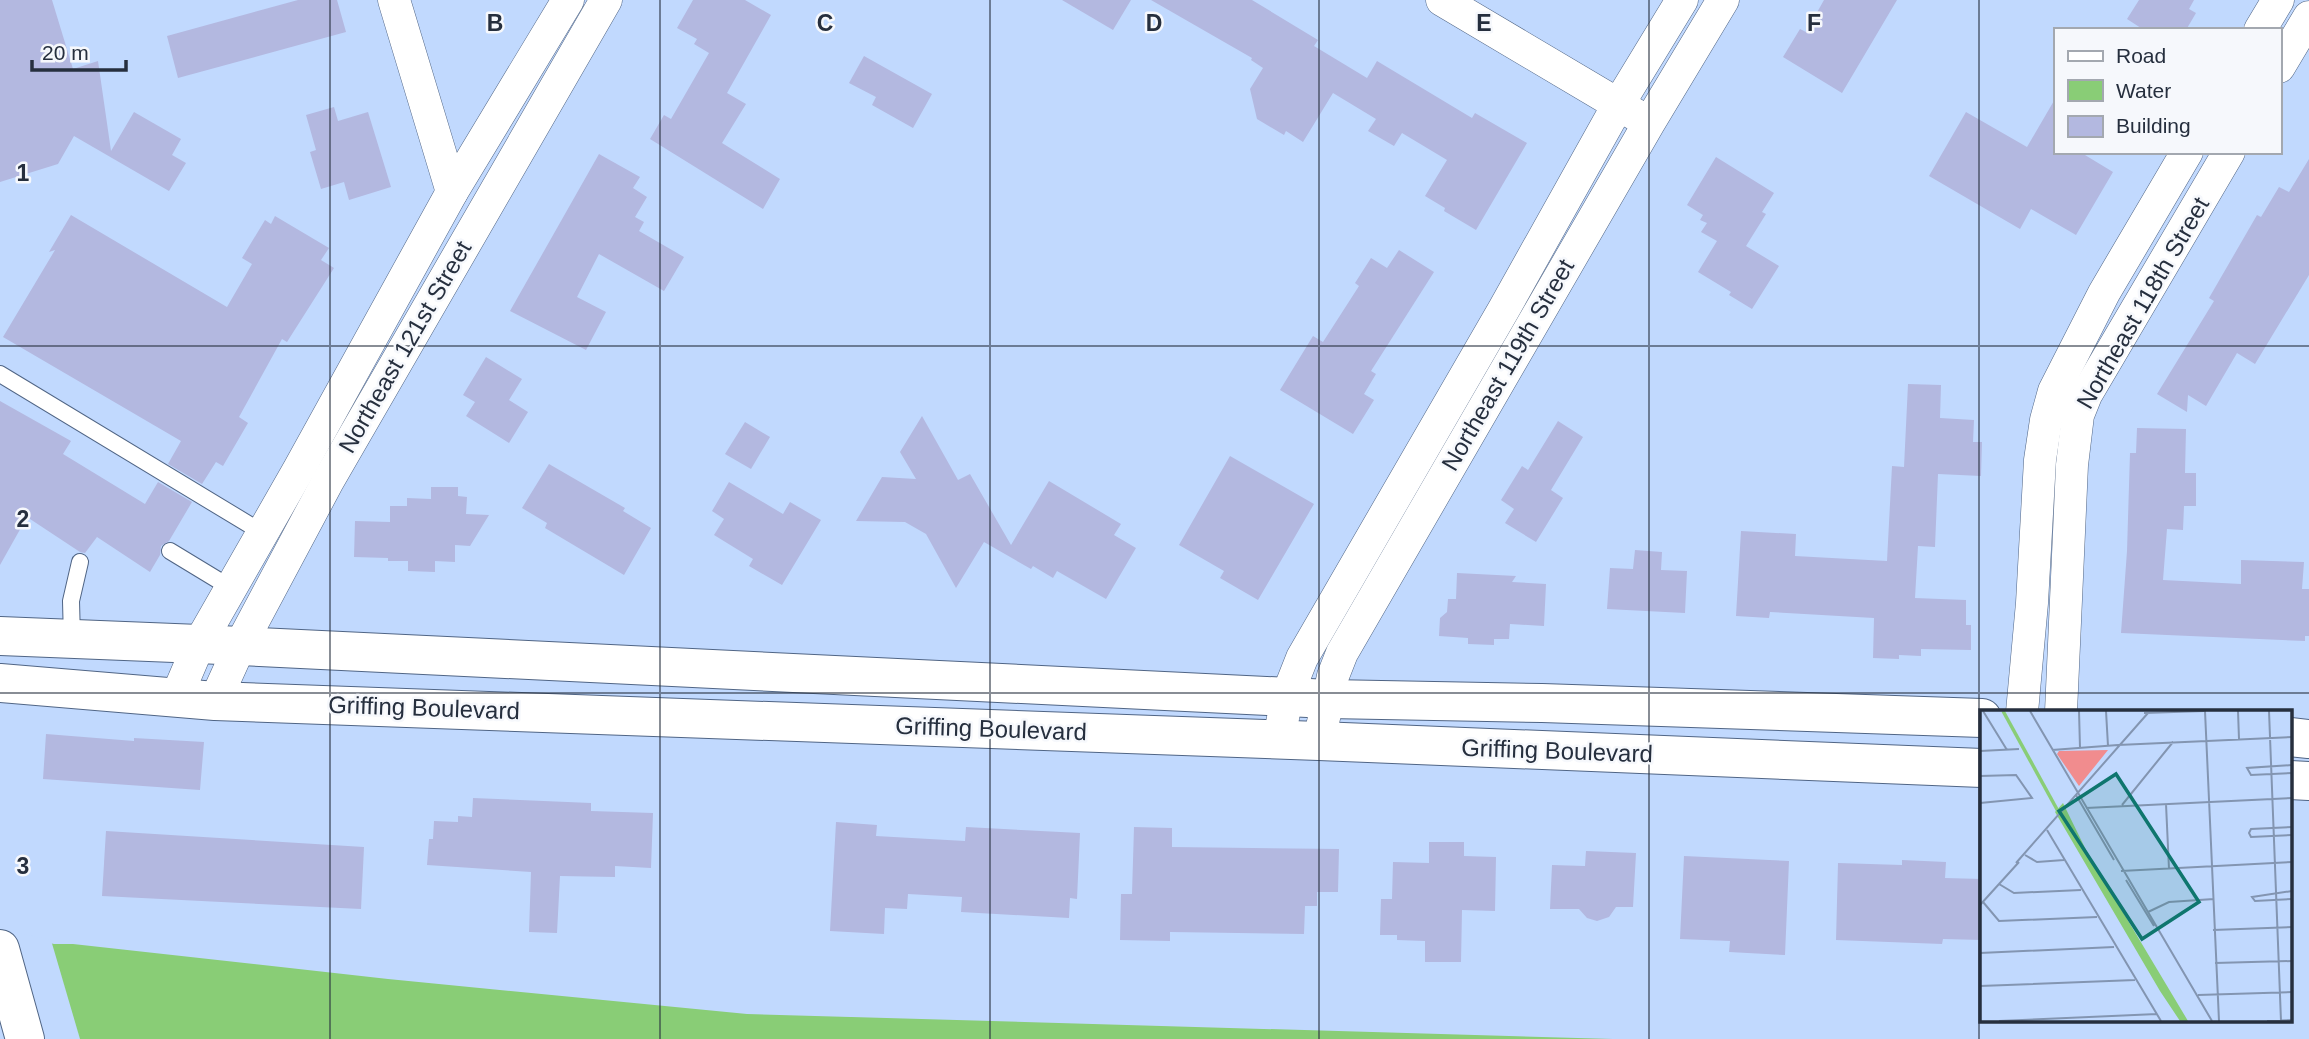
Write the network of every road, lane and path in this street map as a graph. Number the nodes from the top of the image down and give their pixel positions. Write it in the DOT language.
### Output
graph roads {
  1 [pos="394,0"];
  2 [pos="568,0"];
  3 [pos="606,0"];
  4 [pos="1442,0"];
  5 [pos="1682,0"];
  6 [pos="1723,0"];
  7 [pos="2278,0"];
  8 [pos="2309,17"];
  9 [pos="2261,28"];
  10 [pos="2281,65"];
  11 [pos="1618,105"];
  12 [pos="1649,123"];
  13 [pos="2186,154"];
  14 [pos="2228,154"];
  15 [pos="452,192"];
  16 [pos="0,374"];
  17 [pos="263,533"];
  18 [pos="170,551"];
  19 [pos="80,562"];
  20 [pos="231,588"];
  21 [pos="0,636"];
  22 [pos="72,639"];
  23 [pos="199,643"];
  24 [pos="240,646"];
  25 [pos="0,683"];
  26 [pos="1287,696"];
  27 [pos="176,698"];
  28 [pos="1329,699"];
  29 [pos="215,701"];
  30 [pos="2022,710"];
  31 [pos="2061,710"];
  32 [pos="1980,718"];
  33 [pos="1279,740"];
  34 [pos="1318,741"];
  35 [pos="1980,768"];
  36 [pos="0,950"];
  37 [pos="25,1039"];
  1 -- 15 [label="street"];
  2 -- 15 [label="street, Northeast 121st Street"];
  3 -- 24 [label="street, Northeast 121st Street"];
  4 -- 11 [label="street"];
  5 -- 11 [label="street, Northeast 119th Street"];
  6 -- 12 [label="street, Northeast 119th Street"];
  7 -- 9 [label="street"];
  8 -- 10 [label="street"];
  11 -- 12 [label="street"];
  11 -- 26 [label="street, Northeast 119th Street"];
  12 -- 28 [label="street, Northeast 119th Street"];
  13 -- 30 [label="street, Northeast 118th Street"];
  14 -- 31 [label="street, Northeast 118th Street"];
  15 -- 17 [label="street, Northeast 121st Street"];
  16 -- 17 [label="lane"];
  17 -- 20 [label="street, Northeast 121st Street"];
  18 -- 20 [label="lane"];
  19 -- 22 [label="lane"];
  20 -- 23 [label="street, Northeast 121st Street"];
  21 -- 22 [label="street, Griffing Boulevard"];
  22 -- 23 [label="street, Griffing Boulevard"];
  23 -- 24 [label="street, Griffing Boulevard"];
  23 -- 27 [label="street, Northeast 121st Street"];
  24 -- 26 [label="street, Griffing Boulevard"];
  24 -- 29 [label="street, Northeast 121st Street"];
  25 -- 27 [label="street, Griffing Boulevard"];
  26 -- 28 [label="street, Griffing Boulevard"];
  26 -- 33 [label="street, Northeast 119th Street"];
  27 -- 29 [label="street, Griffing Boulevard"];
  28 -- 32 [label="street, Griffing Boulevard"];
  28 -- 34 [label="street, Northeast 119th Street"];
  29 -- 33 [label="street, Griffing Boulevard"];
  33 -- 34 [label="street, Griffing Boulevard"];
  34 -- 35 [label="street, Griffing Boulevard"];
  36 -- 37 [label="street"];
}
